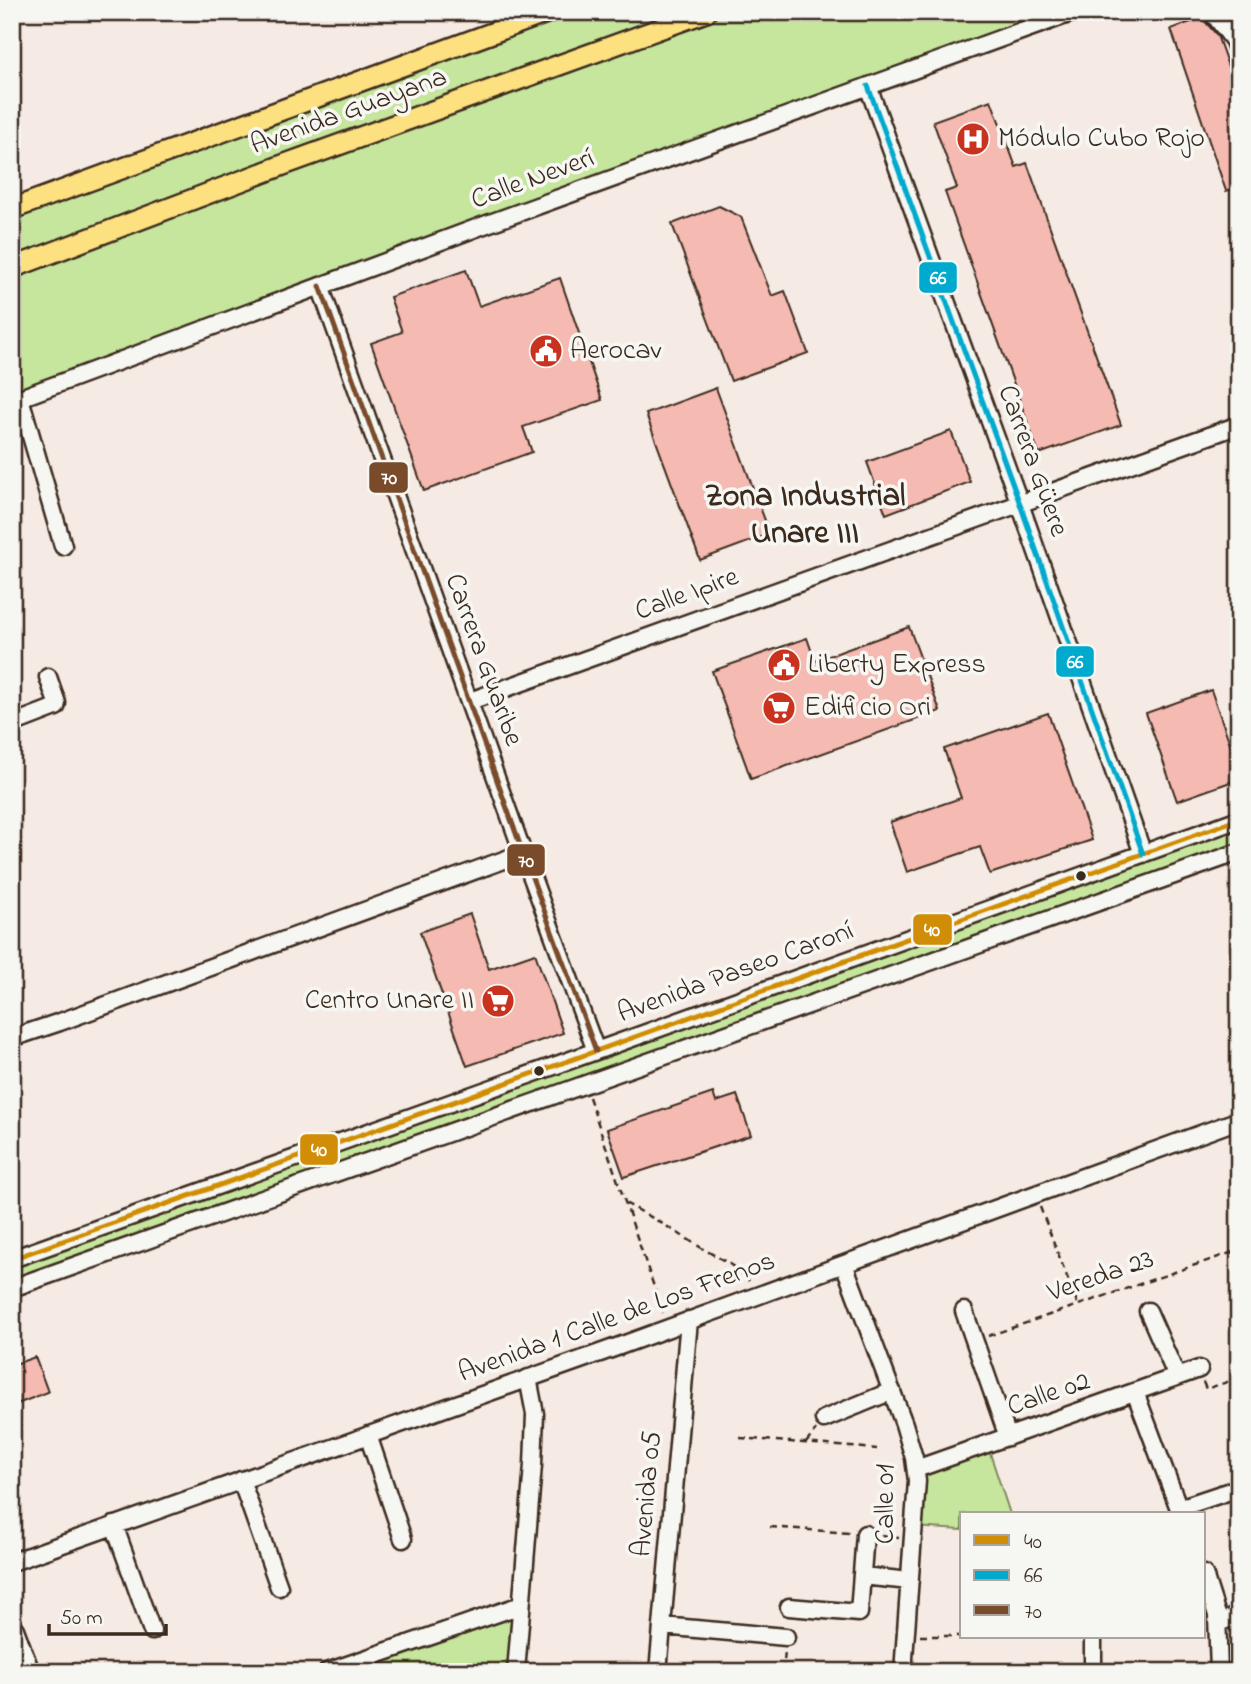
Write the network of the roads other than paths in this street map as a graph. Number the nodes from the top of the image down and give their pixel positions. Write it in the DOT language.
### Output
graph roads {
  1 [pos="549,12"];
  2 [pos="706,12"];
  3 [pos="1074,12"];
  4 [pos="1212,12"];
  5 [pos="1239,55"];
  6 [pos="868,86"];
  7 [pos="12,209"];
  8 [pos="12,268"];
  9 [pos="320,286"];
  10 [pos="16,399"];
  11 [pos="1239,425"];
  12 [pos="1020,504"];
  13 [pos="63,546"];
  14 [pos="48,677"];
  15 [pos="470,701"];
  16 [pos="12,724"];
  17 [pos="1239,819"];
  18 [pos="1239,852"];
  19 [pos="523,853"];
  20 [pos="1143,853"];
  21 [pos="12,1038"];
  22 [pos="596,1051"];
  23 [pos="1239,1121"];
  24 [pos="12,1259"];
  25 [pos="844,1264"];
  26 [pos="12,1288"];
  27 [pos="964,1311"];
  28 [pos="1147,1311"];
  29 [pos="689,1321"];
  30 [pos="1199,1369"];
  31 [pos="1177,1377"];
  32 [pos="528,1378"];
  33 [pos="892,1391"];
  34 [pos="1135,1392"];
  35 [pos="824,1419"];
  36 [pos="368,1435"];
  37 [pos="1009,1437"];
  38 [pos="916,1469"];
  39 [pos="241,1480"];
  40 [pos="1239,1488"];
  41 [pos="1180,1511"];
  42 [pos="114,1525"];
  43 [pos="865,1534"];
  44 [pos="404,1539"];
  45 [pos="12,1562"];
  46 [pos="862,1576"];
  47 [pos="1206,1579"];
  48 [pos="910,1581"];
  49 [pos="279,1587"];
  50 [pos="521,1605"];
  51 [pos="789,1607"];
  52 [pos="1239,1615"];
  53 [pos="12,1621"];
  54 [pos="1218,1623"];
  55 [pos="662,1626"];
  56 [pos="152,1631"];
  57 [pos="786,1637"];
  58 [pos="1093,1638"];
  59 [pos="31,1672"];
  60 [pos="327,1672"];
  61 [pos="516,1672"];
  62 [pos="658,1672"];
  63 [pos="903,1672"];
  64 [pos="1093,1672"];
  65 [pos="1219,1672"];
  1 -- 7 [label="main road, Avenida Guayana"];
  2 -- 8 [label="main road, Avenida Guayana"];
  3 -- 6 [label="street, Calle Neverí"];
  4 -- 5 [label="street"];
  6 -- 9 [label="street, Calle Neverí"];
  6 -- 12 [label="street, Carrera Güere"];
  9 -- 10 [label="street, Calle Neverí"];
  9 -- 15 [label="street, Carrera Guaribe"];
  10 -- 13 [label="street"];
  11 -- 12 [label="street, Calle Ipire"];
  12 -- 15 [label="street, Calle Ipire"];
  12 -- 20 [label="street, Carrera Güere"];
  14 -- 16 [label="street"];
  15 -- 19 [label="street, Carrera Guaribe"];
  17 -- 20 [label="street, Avenida Paseo Caroní"];
  18 -- 26 [label="street, Avenida Paseo Caroní"];
  19 -- 21 [label="street"];
  19 -- 22 [label="street, Carrera Guaribe"];
  20 -- 22 [label="street, Avenida Paseo Caroní"];
  22 -- 24 [label="street, Avenida Paseo Caroní"];
  23 -- 25 [label="street, Avenida 1 Calle de Los Frenos"];
  25 -- 29 [label="street, Avenida 1 Calle de Los Frenos"];
  25 -- 33 [label="street, Calle 01"];
  27 -- 37 [label="street"];
  28 -- 31 [label="street"];
  29 -- 32 [label="street, Avenida 1 Calle de Los Frenos"];
  29 -- 55 [label="street, Avenida 05"];
  30 -- 31 [label="street, Calle 02"];
  31 -- 34 [label="street, Calle 02"];
  32 -- 36 [label="street, Avenida 1 Calle de Los Frenos"];
  32 -- 50 [label="street"];
  33 -- 35 [label="street"];
  33 -- 38 [label="street, Calle 01"];
  34 -- 37 [label="street, Calle 02"];
  34 -- 41 [label="street"];
  36 -- 39 [label="street, Avenida 1 Calle de Los Frenos"];
  36 -- 44 [label="street"];
  37 -- 38 [label="street, Calle 02"];
  38 -- 48 [label="street, Calle 01"];
  39 -- 42 [label="street, Avenida 1 Calle de Los Frenos"];
  39 -- 49 [label="street"];
  40 -- 41 [label="street"];
  42 -- 45 [label="street, Avenida 1 Calle de Los Frenos"];
  42 -- 56 [label="street"];
  43 -- 46 [label="street"];
  46 -- 48 [label="street"];
  46 -- 51 [label="street"];
  47 -- 54 [label="street"];
  48 -- 63 [label="street, Calle 01"];
  50 -- 60 [label="street"];
  50 -- 61 [label="street"];
  52 -- 54 [label="street"];
  53 -- 59 [label="street"];
  54 -- 65 [label="street"];
  55 -- 57 [label="street"];
  55 -- 62 [label="street, Avenida 05"];
  58 -- 64 [label="street"];
}
